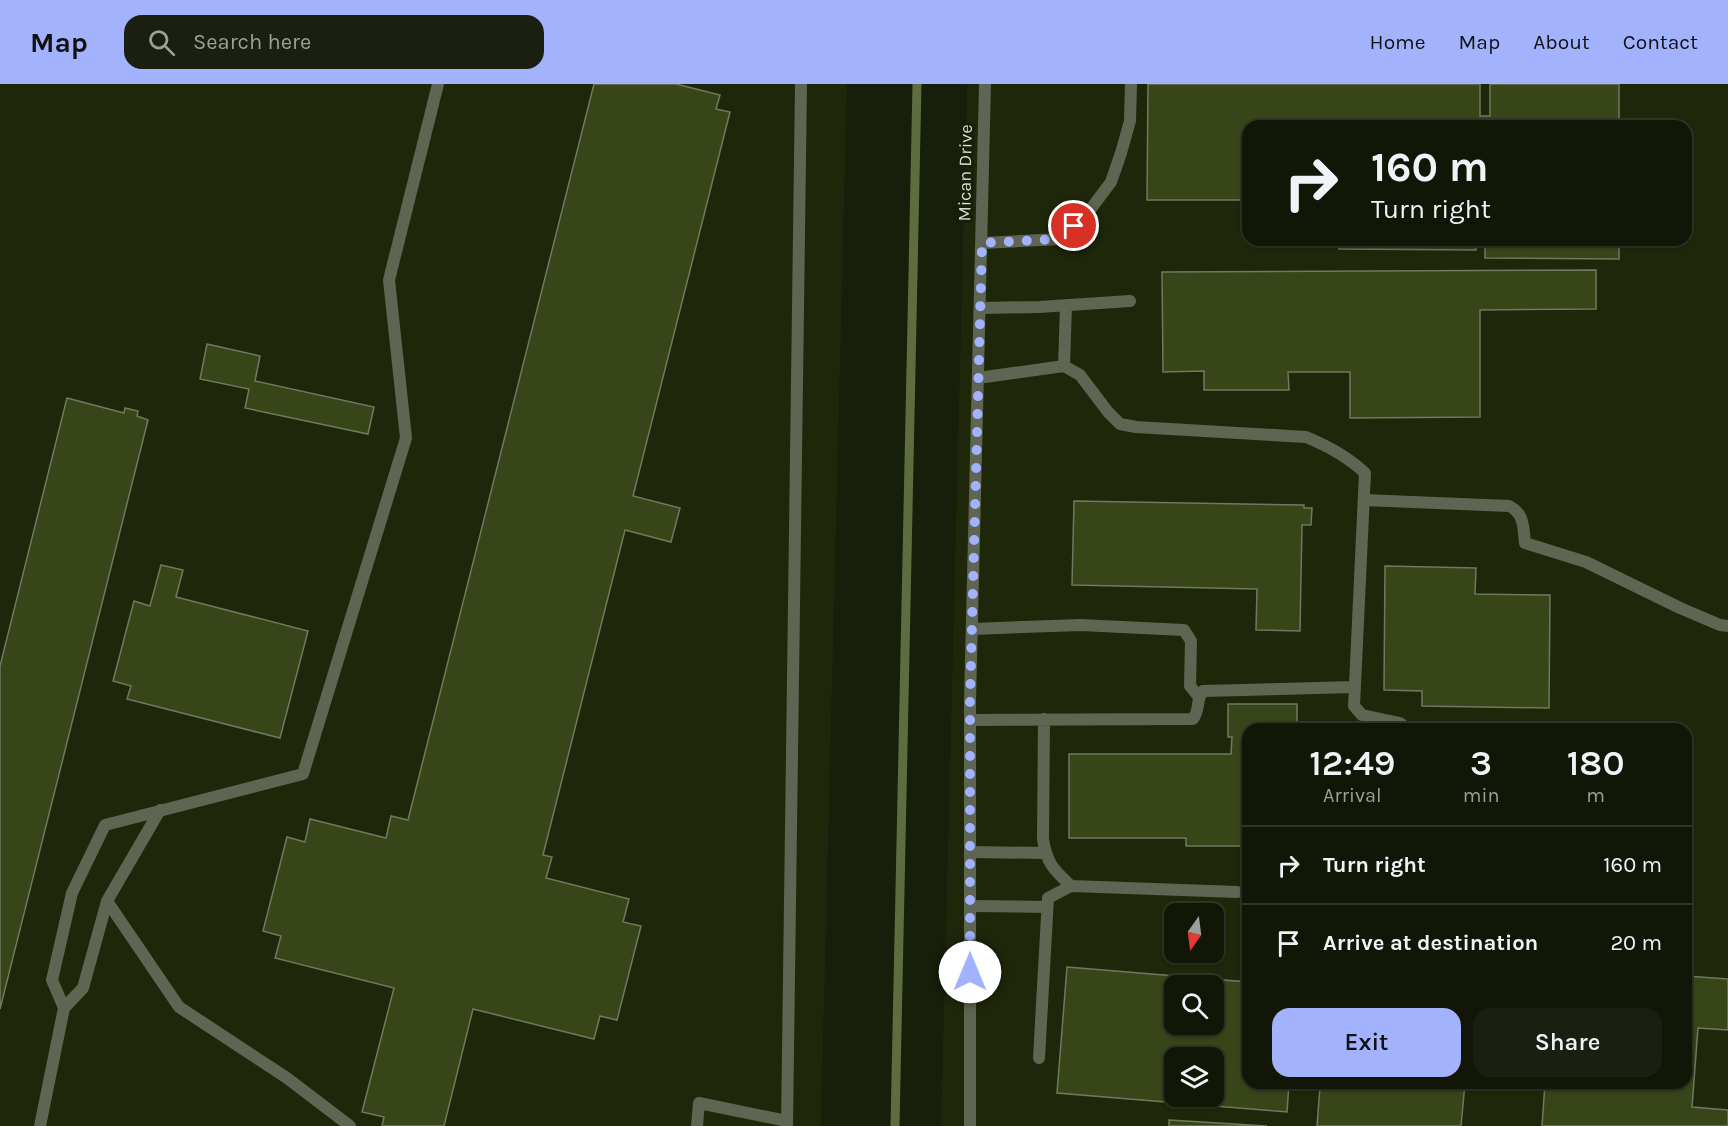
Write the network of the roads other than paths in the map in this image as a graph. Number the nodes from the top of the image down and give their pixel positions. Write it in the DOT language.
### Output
graph roads {
  1 [pos="438,84"];
  2 [pos="801,84"];
  3 [pos="986,84"];
  4 [pos="1131,84"];
  5 [pos="982,243"];
  6 [pos="1130,301"];
  7 [pos="1066,305"];
  8 [pos="980,308"];
  9 [pos="1064,366"];
  10 [pos="978,378"];
  11 [pos="1364,500"];
  12 [pos="1728,626"];
  13 [pos="972,629"];
  14 [pos="1355,687"];
  15 [pos="1199,697"];
  16 [pos="1044,719"];
  17 [pos="970,720"];
  18 [pos="1400,723"];
  19 [pos="160,810"];
  20 [pos="970,852"];
  21 [pos="1046,853"];
  22 [pos="1071,886"];
  23 [pos="1237,892"];
  24 [pos="107,901"];
  25 [pos="970,906"];
  26 [pos="1047,907"];
  27 [pos="64,1008"];
  28 [pos="1039,1058"];
  29 [pos="787,1123"];
  30 [pos="40,1126"];
  31 [pos="350,1126"];
  32 [pos="697,1126"];
  33 [pos="970,1126"];
  1 -- 19 [label="street"];
  2 -- 29 [label="street"];
  3 -- 5 [label="street, Mican Drive"];
  4 -- 5 [label="street"];
  5 -- 8 [label="street, Mican Drive"];
  6 -- 7 [label="street"];
  7 -- 8 [label="street"];
  7 -- 9 [label="street"];
  8 -- 10 [label="street, Mican Drive"];
  9 -- 10 [label="street"];
  9 -- 11 [label="street"];
  10 -- 13 [label="street, Mican Drive"];
  11 -- 12 [label="street"];
  11 -- 14 [label="street"];
  13 -- 15 [label="street"];
  13 -- 17 [label="street, Mican Drive"];
  14 -- 15 [label="street"];
  14 -- 18 [label="street"];
  15 -- 16 [label="street"];
  16 -- 17 [label="street"];
  16 -- 21 [label="street"];
  17 -- 20 [label="street, Mican Drive"];
  19 -- 24 [label="street"];
  19 -- 27 [label="street"];
  20 -- 21 [label="street"];
  20 -- 25 [label="street, Mican Drive"];
  21 -- 22 [label="street"];
  22 -- 23 [label="street"];
  22 -- 26 [label="street"];
  24 -- 27 [label="street"];
  24 -- 31 [label="street"];
  25 -- 26 [label="street"];
  25 -- 33 [label="street, Mican Drive"];
  26 -- 28 [label="street"];
  27 -- 30 [label="street"];
  29 -- 32 [label="street"];
}
